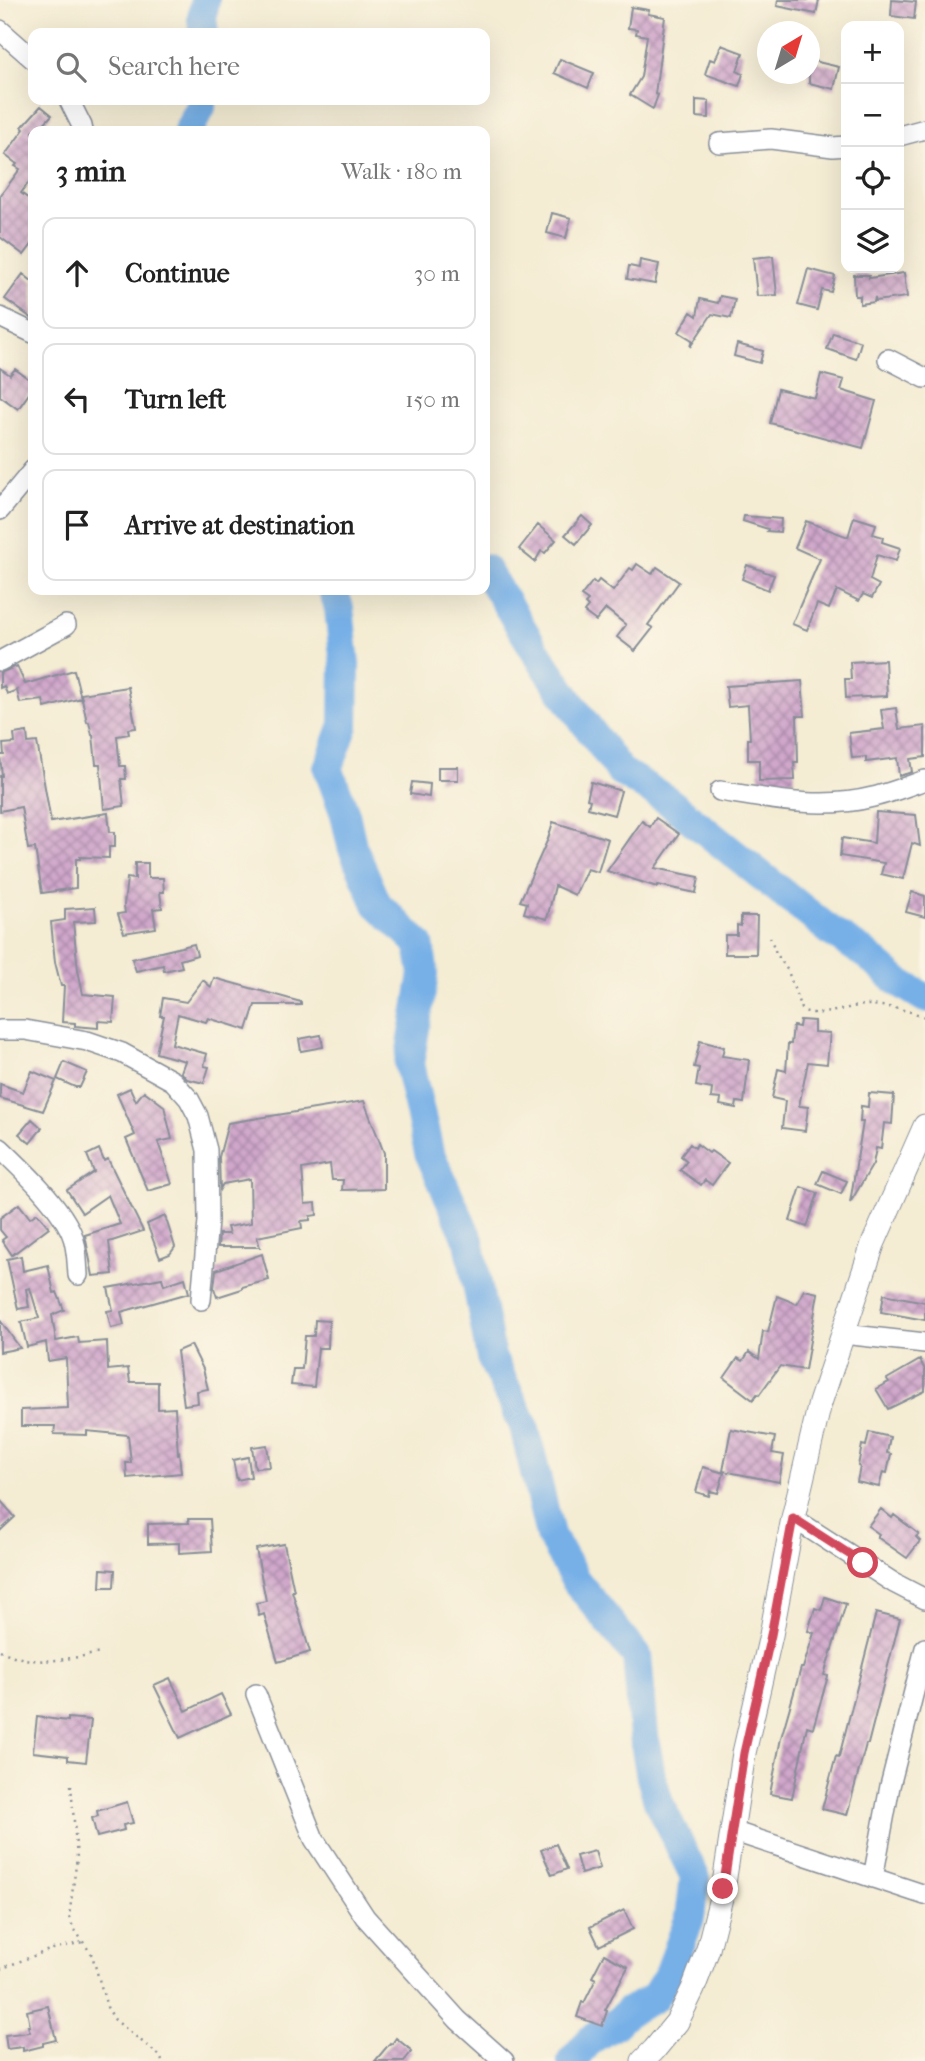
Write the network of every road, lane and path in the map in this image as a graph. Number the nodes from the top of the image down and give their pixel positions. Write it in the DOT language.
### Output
graph roads {
  1 [pos="0,30"];
  2 [pos="28,55"];
  3 [pos="72,105"];
  4 [pos="82,126"];
  5 [pos="925,129"];
  6 [pos="904,135"];
  7 [pos="719,143"];
  8 [pos="841,146"];
  9 [pos="0,317"];
  10 [pos="28,331"];
  11 [pos="888,359"];
  12 [pos="925,378"];
  13 [pos="28,476"];
  14 [pos="0,510"];
  15 [pos="66,625"];
  16 [pos="0,661"];
  17 [pos="925,780"];
  18 [pos="720,791"];
  19 [pos="770,937"];
  20 [pos="925,1017"];
  21 [pos="0,1030"];
  22 [pos="925,1126"];
  23 [pos="0,1149"];
  24 [pos="78,1275"];
  25 [pos="201,1300"];
  26 [pos="843,1334"];
  27 [pos="925,1343"];
  28 [pos="793,1518"];
  29 [pos="925,1600"];
  30 [pos="925,1648"];
  31 [pos="0,1650"];
  32 [pos="101,1653"];
  33 [pos="256,1694"];
  34 [pos="71,1785"];
  35 [pos="732,1831"];
  36 [pos="873,1878"];
  37 [pos="925,1895"];
  38 [pos="83,1942"];
  39 [pos="0,1969"];
  40 [pos="162,2061"];
  41 [pos="504,2061"];
  42 [pos="643,2061"];
  1 -- 2 [label="street"];
  3 -- 4 [label="street"];
  5 -- 6 [label="street"];
  7 -- 8 [label="street"];
  9 -- 10 [label="street"];
  11 -- 12 [label="street"];
  13 -- 14 [label="street"];
  15 -- 16 [label="street"];
  17 -- 18 [label="street"];
  19 -- 20 [label="path"];
  21 -- 25 [label="street"];
  22 -- 26 [label="street"];
  23 -- 24 [label="street"];
  26 -- 27 [label="street"];
  26 -- 28 [label="street"];
  28 -- 29 [label="street"];
  28 -- 35 [label="street"];
  30 -- 36 [label="street"];
  31 -- 32 [label="path"];
  33 -- 41 [label="street"];
  34 -- 38 [label="path"];
  35 -- 36 [label="street"];
  35 -- 42 [label="street"];
  36 -- 37 [label="street"];
  38 -- 39 [label="path"];
  38 -- 40 [label="path"];
}
